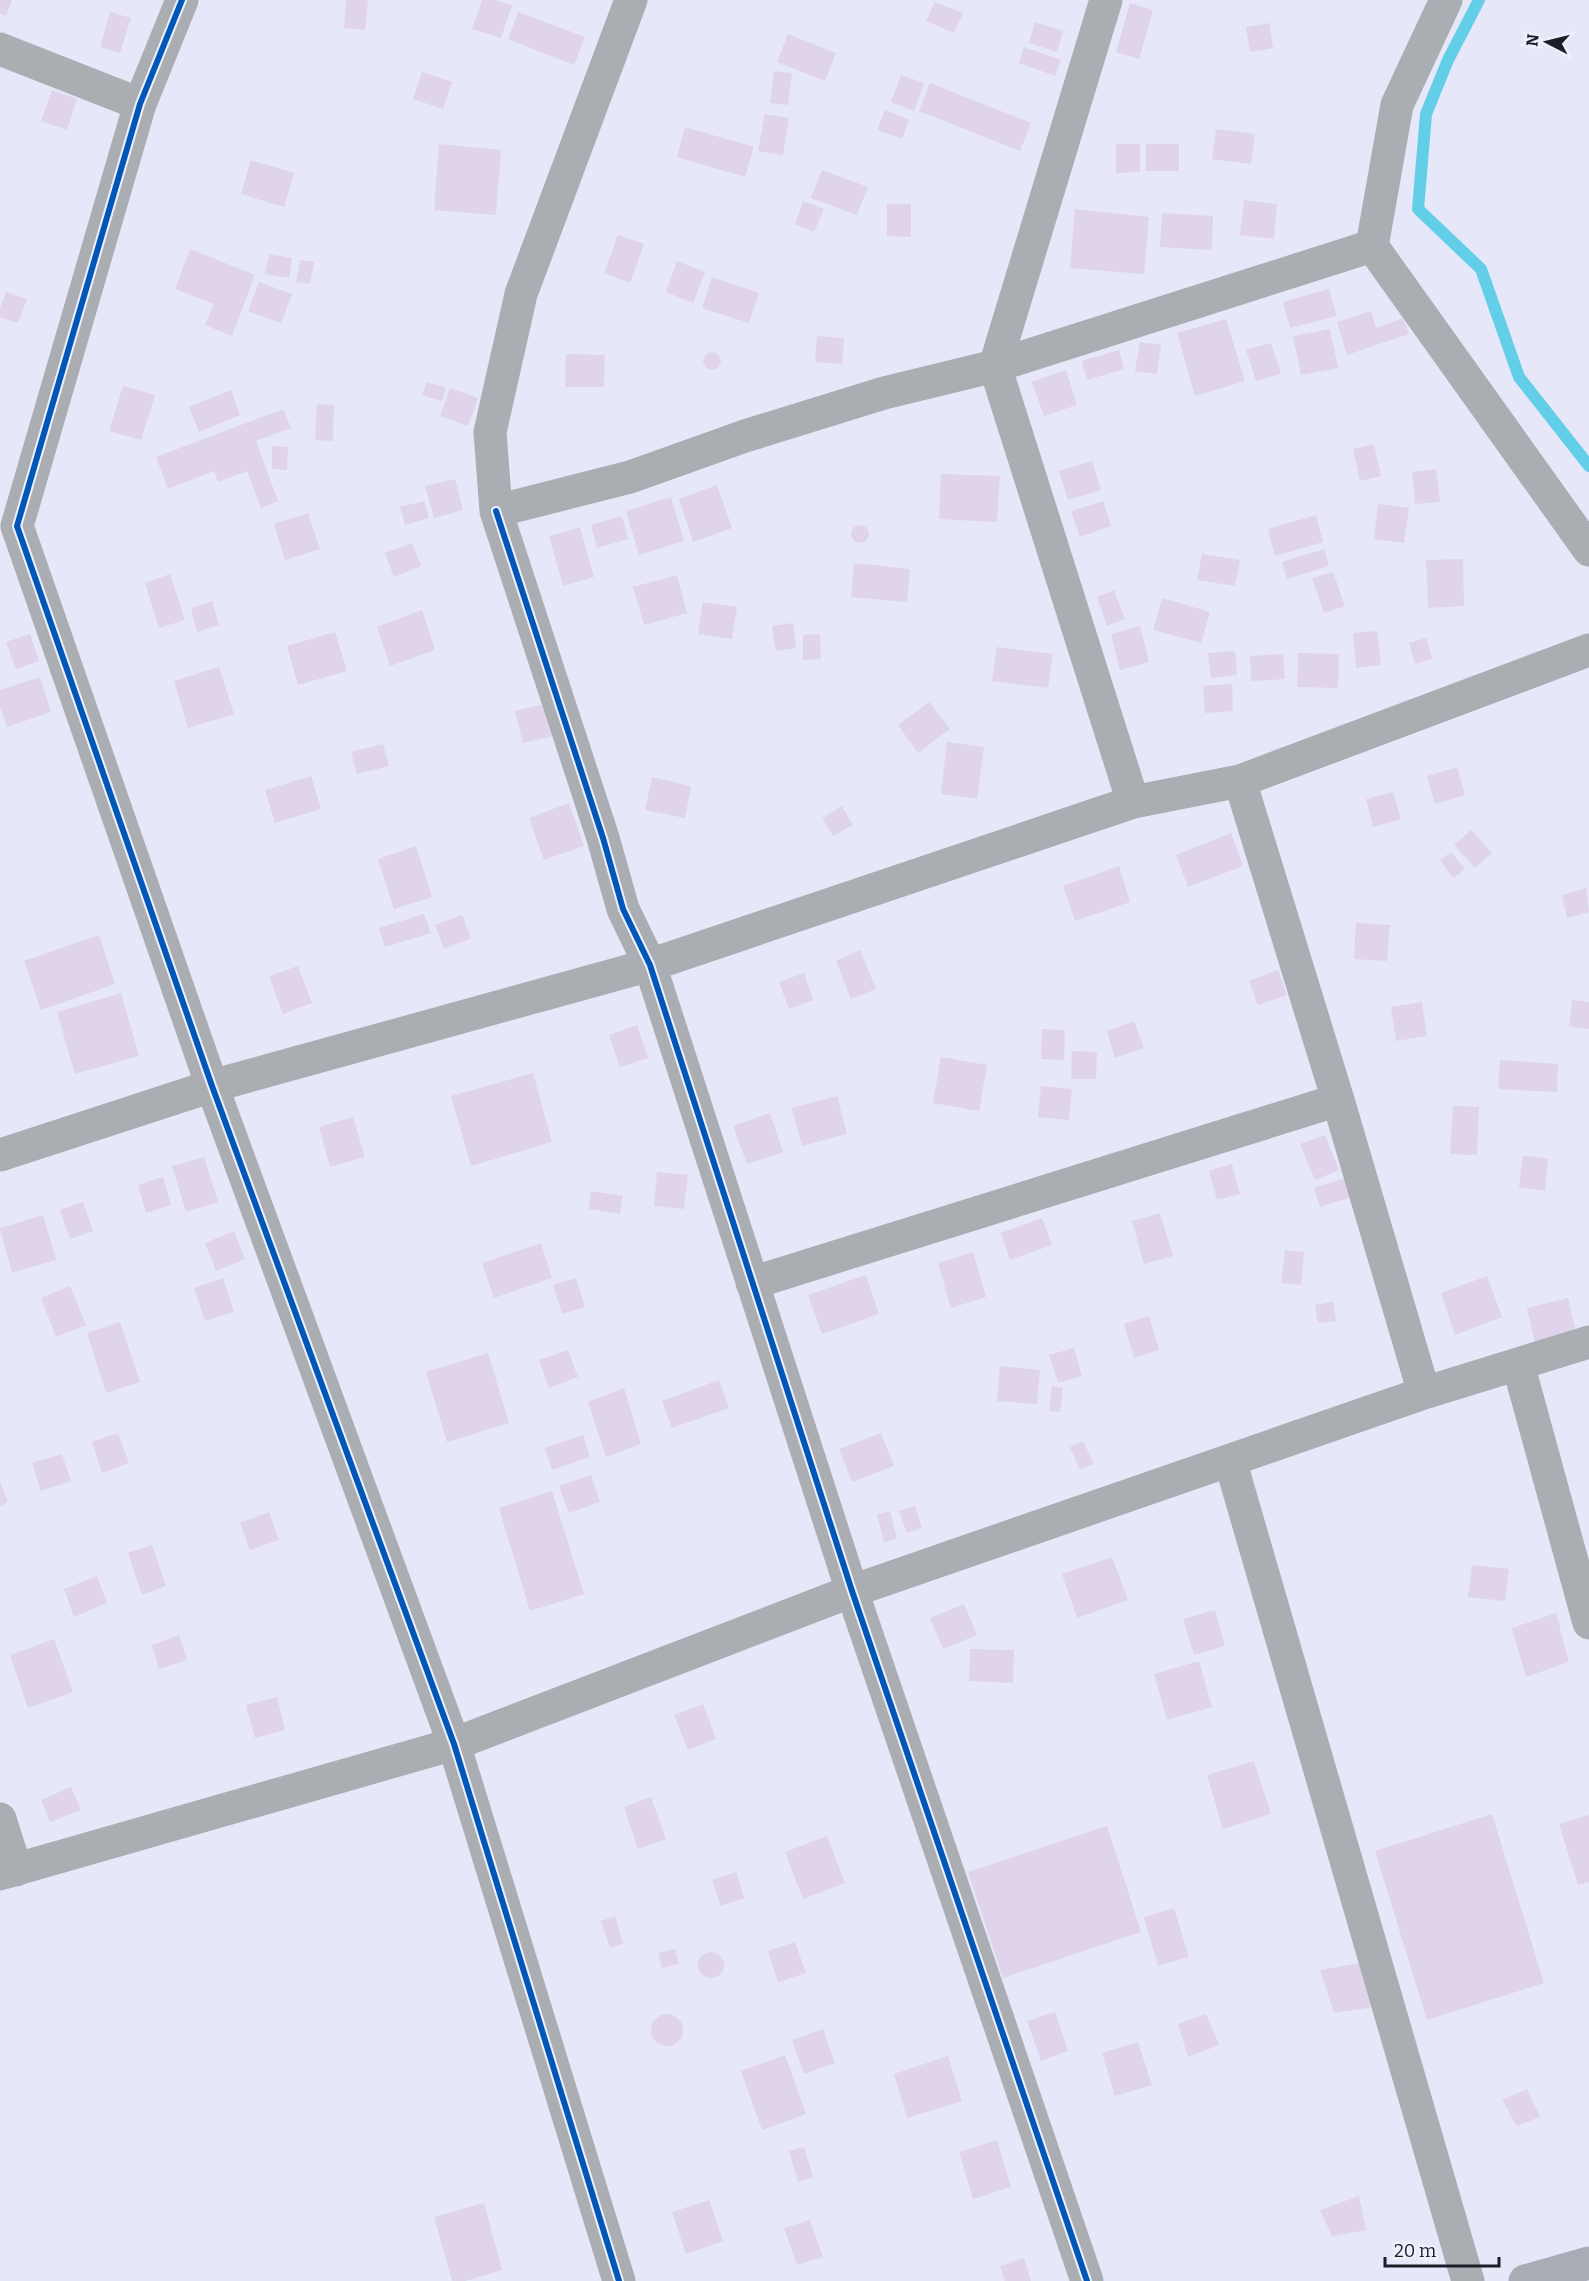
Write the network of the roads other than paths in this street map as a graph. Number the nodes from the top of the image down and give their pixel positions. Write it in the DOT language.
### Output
graph roads {
  1 [pos="182,0"];
  2 [pos="631,0"];
  3 [pos="1106,0"];
  4 [pos="1446,0"];
  5 [pos="0,49"];
  6 [pos="140,104"];
  7 [pos="1372,246"];
  8 [pos="995,366"];
  9 [pos="496,511"];
  10 [pos="8,523"];
  11 [pos="1589,550"];
  12 [pos="1589,650"];
  13 [pos="1240,781"];
  14 [pos="1133,802"];
  15 [pos="650,965"];
  16 [pos="212,1086"];
  17 [pos="1338,1100"];
  18 [pos="0,1155"];
  19 [pos="752,1283"];
  20 [pos="1589,1342"];
  21 [pos="1518,1364"];
  22 [pos="1424,1393"];
  23 [pos="1230,1460"];
  24 [pos="852,1591"];
  25 [pos="1589,1623"];
  26 [pos="454,1744"];
  27 [pos="0,1819"];
  28 [pos="8,1872"];
  29 [pos="1589,2263"];
  30 [pos="620,2281"];
  31 [pos="1087,2281"];
  32 [pos="1468,2281"];
  33 [pos="1525,2281"];
  1 -- 6 [label="street"];
  2 -- 9 [label="street"];
  3 -- 8 [label="street"];
  4 -- 7 [label="street"];
  5 -- 6 [label="street"];
  6 -- 10 [label="street"];
  7 -- 8 [label="street"];
  7 -- 11 [label="street"];
  8 -- 9 [label="street"];
  8 -- 14 [label="street"];
  9 -- 15 [label="street"];
  10 -- 16 [label="street"];
  12 -- 13 [label="street"];
  13 -- 14 [label="street"];
  13 -- 17 [label="street"];
  14 -- 15 [label="street"];
  15 -- 16 [label="street"];
  15 -- 19 [label="street"];
  16 -- 18 [label="street"];
  16 -- 26 [label="street"];
  17 -- 19 [label="street"];
  17 -- 22 [label="street"];
  19 -- 24 [label="street"];
  20 -- 21 [label="street"];
  21 -- 22 [label="street"];
  21 -- 25 [label="street"];
  22 -- 23 [label="street"];
  23 -- 24 [label="street"];
  23 -- 32 [label="street"];
  24 -- 26 [label="street"];
  24 -- 31 [label="street"];
  26 -- 28 [label="street"];
  26 -- 30 [label="street"];
  27 -- 28 [label="street"];
  29 -- 33 [label="main road"];
}
